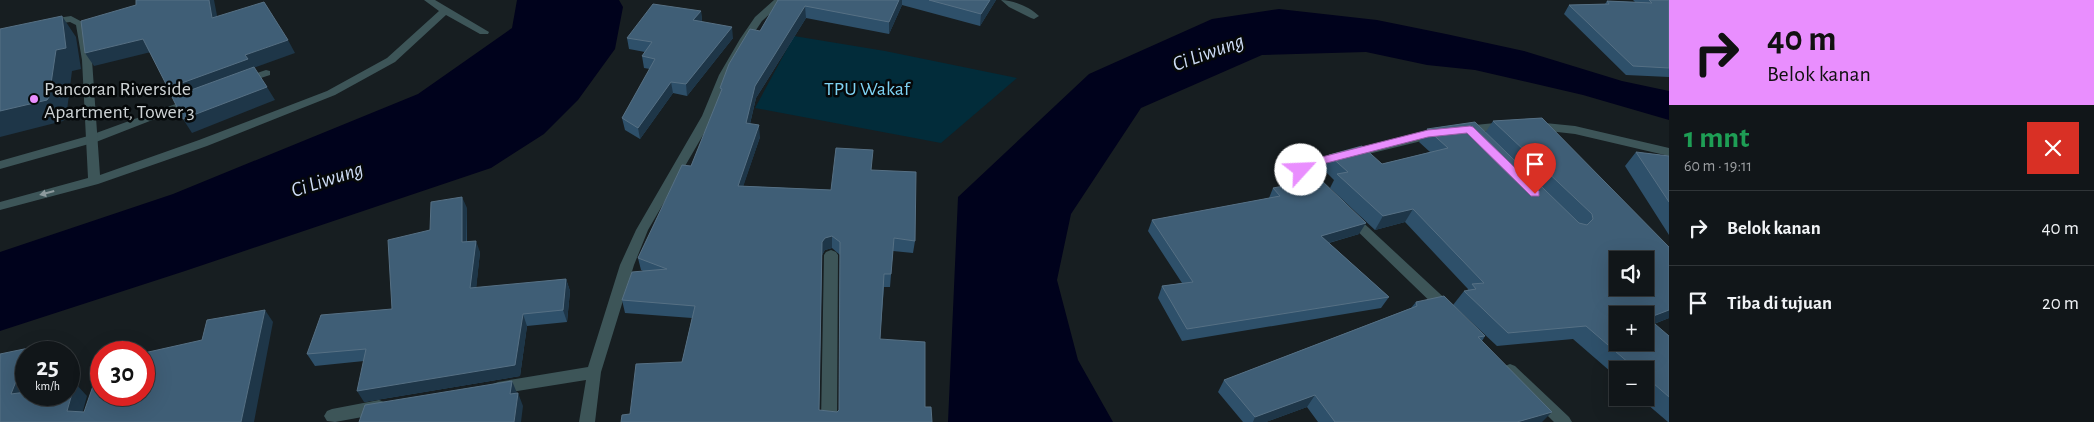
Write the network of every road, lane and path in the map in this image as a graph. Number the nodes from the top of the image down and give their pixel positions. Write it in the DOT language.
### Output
graph roads {
  1 [pos="429,0"];
  2 [pos="780,0"];
  3 [pos="1006,0"];
  4 [pos="445,11"];
  5 [pos="1034,16"];
  6 [pos="33,25"];
  7 [pos="484,32"];
  8 [pos="266,73"];
  9 [pos="229,87"];
  10 [pos="202,97"];
  11 [pos="1470,130"];
  12 [pos="92,139"];
  13 [pos="1484,143"];
  14 [pos="1669,152"];
  15 [pos="0,165"];
  16 [pos="94,181"];
  17 [pos="0,206"];
  18 [pos="831,255"];
  19 [pos="1459,321"];
  20 [pos="1501,361"];
  21 [pos="594,372"];
  22 [pos="488,389"];
  23 [pos="391,405"];
  24 [pos="332,416"];
  25 [pos="587,422"];
  26 [pos="829,422"];
  27 [pos="1564,422"];
  1 -- 4 [label="street"];
  2 -- 21 [label="street"];
  3 -- 5 [label="street"];
  4 -- 7 [label="street"];
  4 -- 16 [label="street"];
  6 -- 12 [label="street"];
  8 -- 9 [label="street"];
  10 -- 12 [label="street"];
  11 -- 13 [label="street"];
  11 -- 14 [label="street"];
  11 -- 19 [label="street"];
  12 -- 15 [label="street"];
  12 -- 16 [label="street"];
  16 -- 17 [label="street, one-way"];
  18 -- 26 [label="street"];
  20 -- 27 [label="street"];
  21 -- 22 [label="street"];
  21 -- 25 [label="street"];
  23 -- 24 [label="street"];
}
